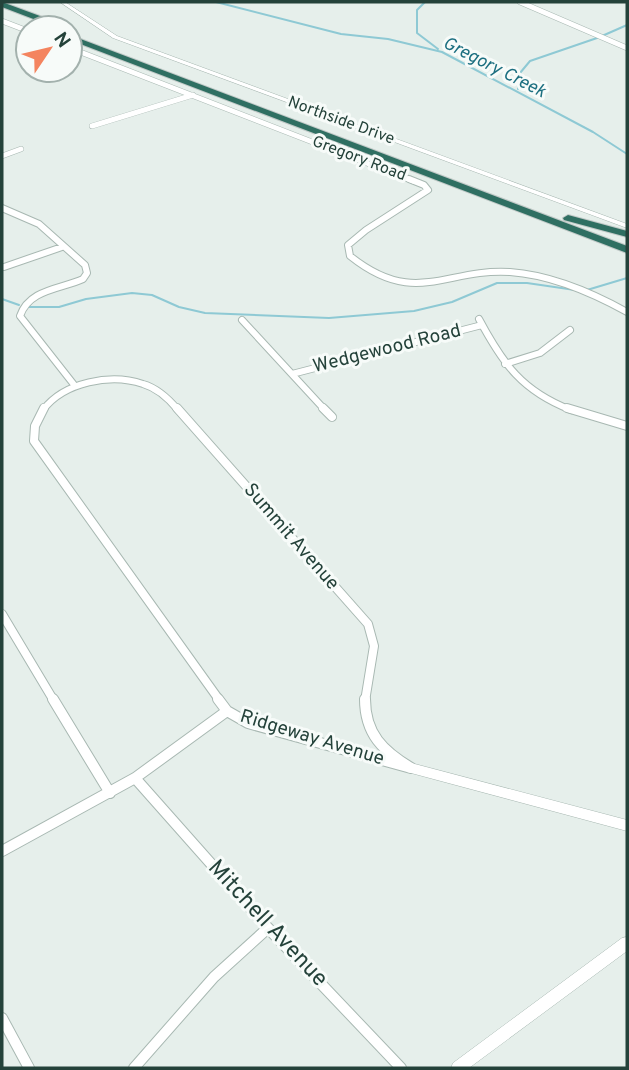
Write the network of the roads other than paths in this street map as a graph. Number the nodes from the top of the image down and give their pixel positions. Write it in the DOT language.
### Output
graph roads {
  1 [pos="62,2"];
  2 [pos="520,2"];
  3 [pos="2,4"];
  4 [pos="28,14"];
  5 [pos="84,35"];
  6 [pos="84,42"];
  7 [pos="627,48"];
  8 [pos="84,53"];
  9 [pos="193,95"];
  10 [pos="92,126"];
  11 [pos="20,149"];
  12 [pos="2,156"];
  13 [pos="536,206"];
  14 [pos="2,208"];
  15 [pos="627,226"];
  16 [pos="627,234"];
  17 [pos="627,241"];
  18 [pos="62,247"];
  19 [pos="627,250"];
  20 [pos="4,267"];
  21 [pos="627,312"];
  22 [pos="242,320"];
  23 [pos="570,330"];
  24 [pos="505,364"];
  25 [pos="292,374"];
  26 [pos="75,386"];
  27 [pos="332,417"];
  28 [pos="627,426"];
  29 [pos="2,614"];
  30 [pos="227,711"];
  31 [pos="411,768"];
  32 [pos="135,778"];
  33 [pos="110,793"];
  34 [pos="627,827"];
  35 [pos="2,851"];
  36 [pos="268,928"];
  37 [pos="627,943"];
  38 [pos="2,1017"];
  39 [pos="29,1068"];
  40 [pos="134,1068"];
  41 [pos="401,1068"];
  42 [pos="458,1068"];
  1 -- 15 [label="street, Northside Drive"];
  2 -- 7 [label="street"];
  3 -- 4 [label="highway"];
  5 -- 13 [label="highway"];
  6 -- 19 [label="highway"];
  8 -- 9 [label="street, Gregory Road"];
  9 -- 10 [label="street"];
  9 -- 21 [label="street, Gregory Road"];
  11 -- 12 [label="street"];
  13 -- 16 [label="highway"];
  13 -- 17 [label="highway"];
  14 -- 18 [label="street"];
  18 -- 20 [label="street"];
  18 -- 26 [label="street"];
  22 -- 25 [label="street"];
  23 -- 24 [label="street"];
  24 -- 25 [label="street, Wedgewood Road"];
  24 -- 28 [label="street"];
  25 -- 27 [label="street"];
  26 -- 30 [label="street, Ridgeway Avenue"];
  26 -- 31 [label="street, Summit Avenue"];
  29 -- 33 [label="street"];
  30 -- 31 [label="street, Ridgeway Avenue"];
  30 -- 32 [label="street"];
  31 -- 34 [label="street, Ridgeway Avenue"];
  32 -- 33 [label="street"];
  32 -- 36 [label="street, Mitchell Avenue"];
  33 -- 35 [label="street"];
  36 -- 40 [label="street"];
  36 -- 41 [label="street, Mitchell Avenue"];
  37 -- 42 [label="street"];
  38 -- 39 [label="street"];
}
